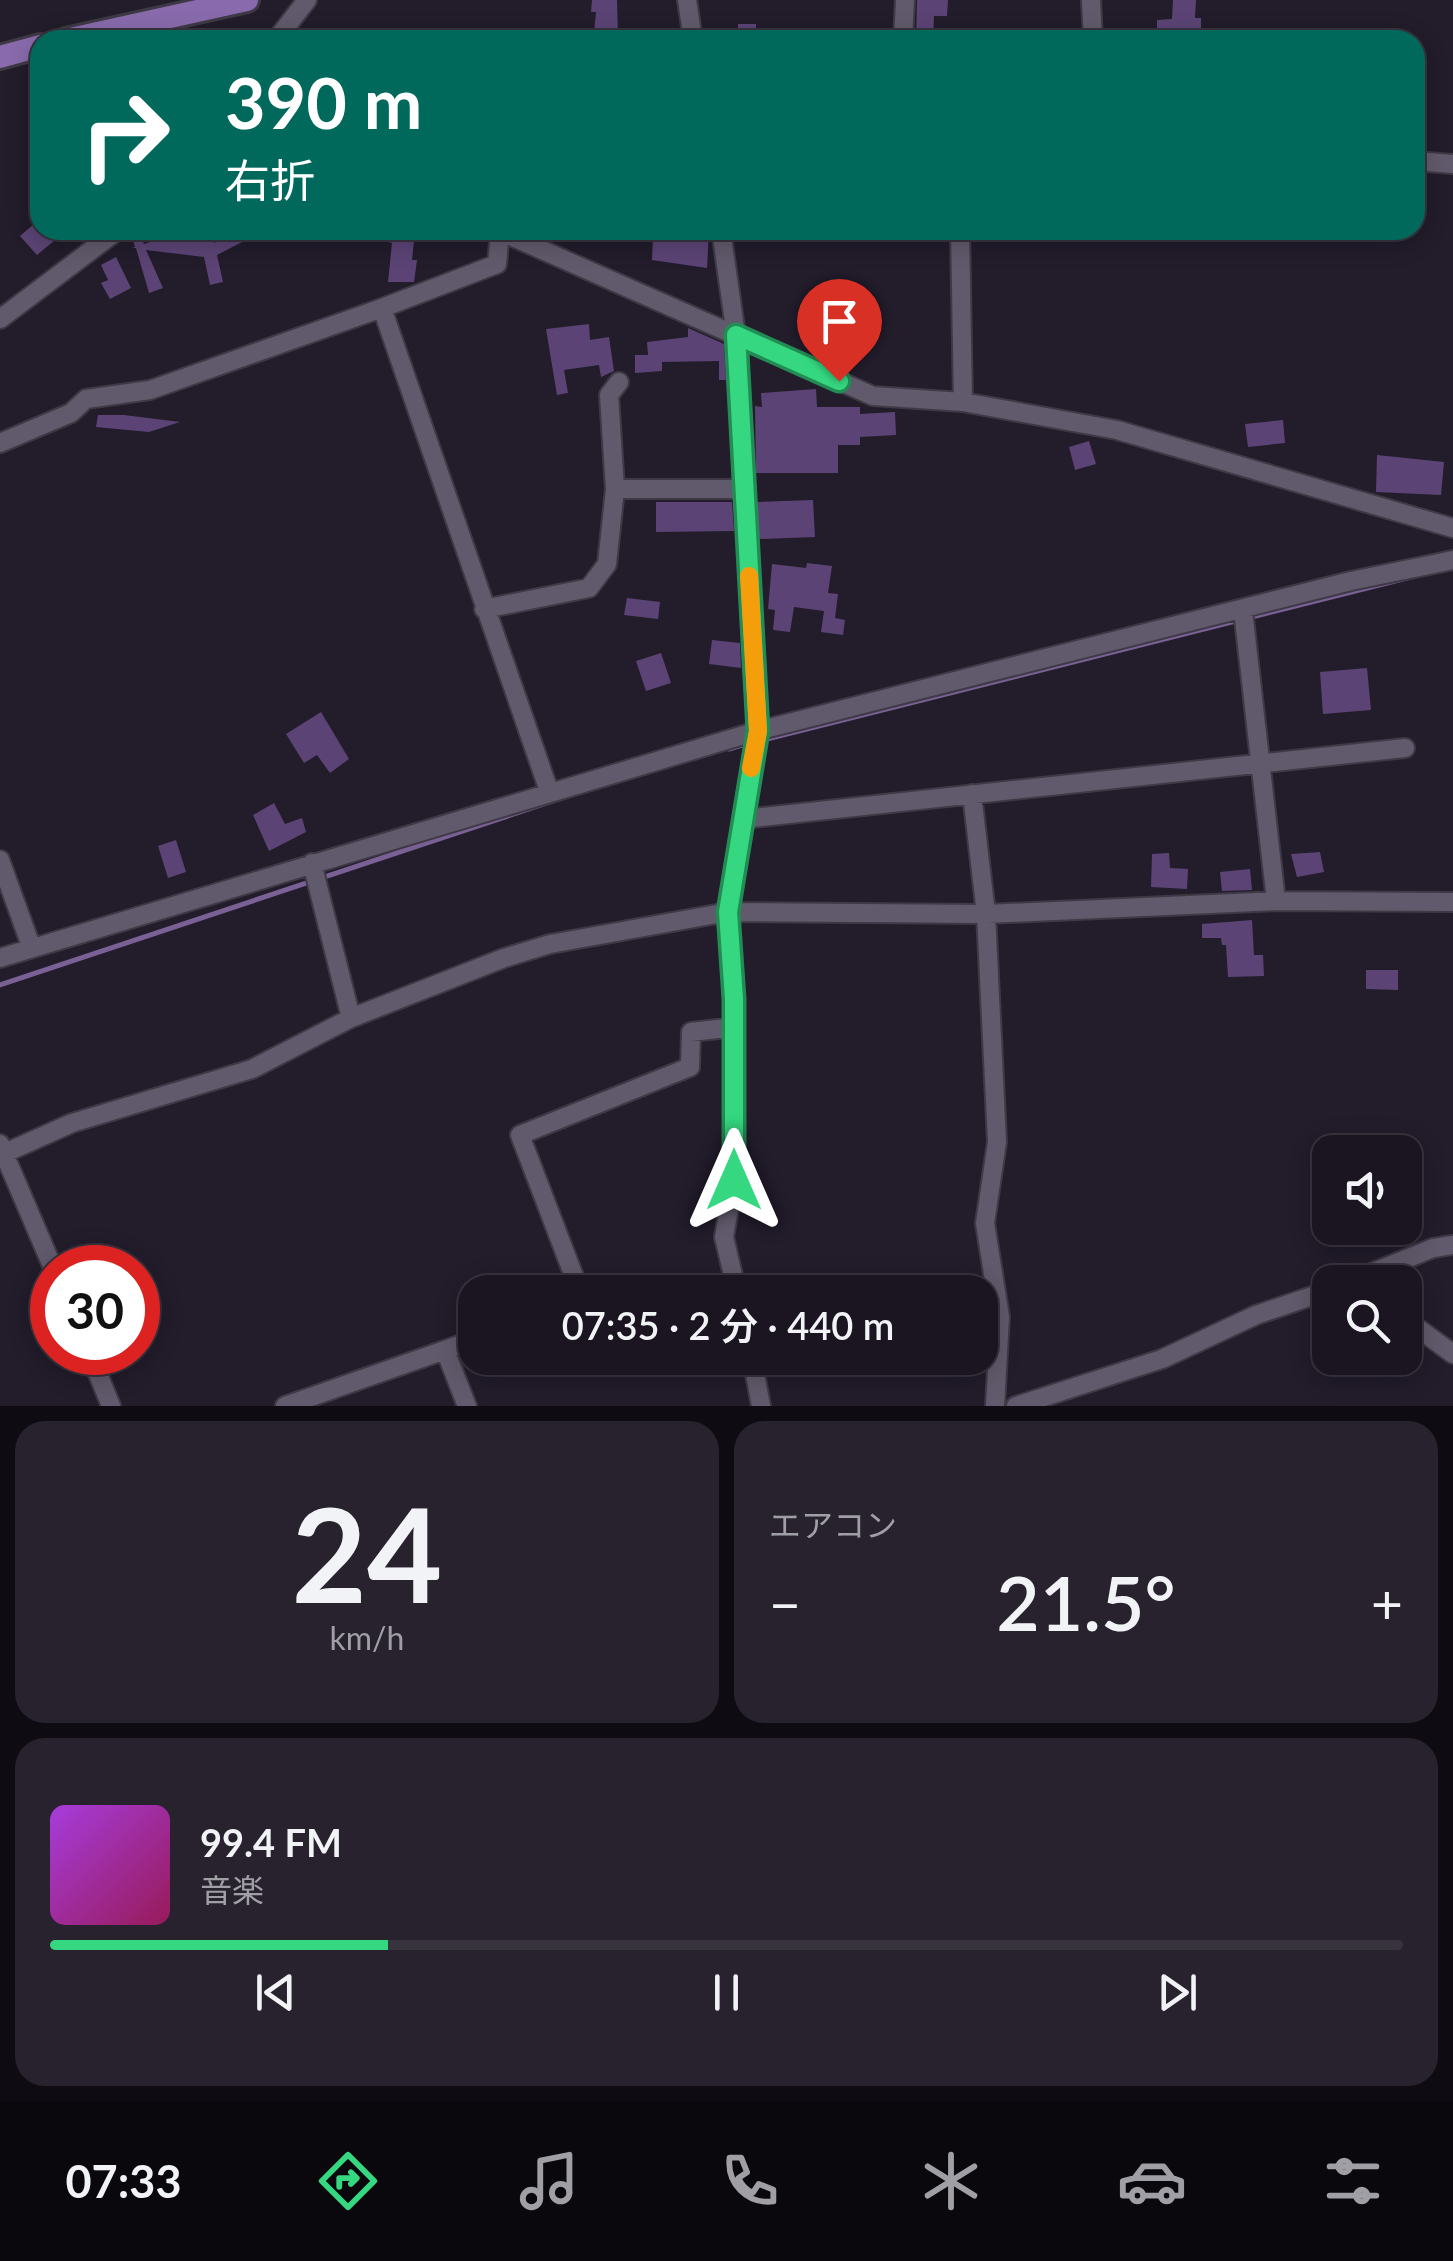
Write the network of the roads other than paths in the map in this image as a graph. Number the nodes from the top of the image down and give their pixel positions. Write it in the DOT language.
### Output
graph roads {
  1 [pos="248,0"];
  2 [pos="307,0"];
  3 [pos="687,0"];
  4 [pos="905,0"];
  5 [pos="1091,0"];
  6 [pos="112,30"];
  7 [pos="284,30"];
  8 [pos="692,30"];
  9 [pos="903,30"];
  10 [pos="1093,30"];
  11 [pos="30,49"];
  12 [pos="0,58"];
  13 [pos="1425,162"];
  14 [pos="1453,164"];
  15 [pos="105,240"];
  16 [pos="498,240"];
  17 [pos="520,240"];
  18 [pos="722,240"];
  19 [pos="960,240"];
  20 [pos="382,308"];
  21 [pos="0,319"];
  22 [pos="736,335"];
  23 [pos="619,382"];
  24 [pos="963,402"];
  25 [pos="0,442"];
  26 [pos="745,489"];
  27 [pos="615,490"];
  28 [pos="1453,528"];
  29 [pos="1453,560"];
  30 [pos="484,610"];
  31 [pos="1244,610"];
  32 [pos="758,731"];
  33 [pos="1405,748"];
  34 [pos="1262,764"];
  35 [pos="549,791"];
  36 [pos="972,794"];
  37 [pos="743,819"];
  38 [pos="0,860"];
  39 [pos="312,863"];
  40 [pos="1276,901"];
  41 [pos="1453,902"];
  42 [pos="728,912"];
  43 [pos="986,914"];
  44 [pos="31,946"];
  45 [pos="0,958"];
  46 [pos="351,1018"];
  47 [pos="734,1027"];
  48 [pos="2,1148"];
  49 [pos="43,1245"];
  50 [pos="1453,1245"];
  51 [pos="1391,1265"];
  52 [pos="574,1275"];
  53 [pos="734,1275"];
  54 [pos="1312,1298"];
  55 [pos="1422,1335"];
  56 [pos="458,1346"];
  57 [pos="445,1350"];
  58 [pos="1453,1354"];
  59 [pos="98,1375"];
  60 [pos="755,1375"];
  61 [pos="111,1406"];
  62 [pos="284,1406"];
  63 [pos="468,1406"];
  64 [pos="761,1406"];
  65 [pos="995,1406"];
  66 [pos="1016,1406"];
  1 -- 6 [label="main road"];
  2 -- 7 [label="street"];
  3 -- 8 [label="street"];
  4 -- 9 [label="street"];
  5 -- 10 [label="street"];
  11 -- 12 [label="main road"];
  13 -- 14 [label="street"];
  15 -- 21 [label="street"];
  16 -- 20 [label="street"];
  17 -- 22 [label="street"];
  18 -- 22 [label="street"];
  19 -- 24 [label="street"];
  20 -- 25 [label="street"];
  20 -- 30 [label="street"];
  22 -- 24 [label="street"];
  22 -- 26 [label="street"];
  23 -- 27 [label="street"];
  24 -- 28 [label="street"];
  26 -- 27 [label="street"];
  26 -- 32 [label="street"];
  27 -- 30 [label="street"];
  29 -- 31 [label="street"];
  30 -- 35 [label="street"];
  31 -- 32 [label="street"];
  31 -- 34 [label="street"];
  32 -- 35 [label="street"];
  32 -- 37 [label="street"];
  33 -- 34 [label="street"];
  34 -- 36 [label="street"];
  34 -- 40 [label="street"];
  35 -- 39 [label="street"];
  36 -- 37 [label="street"];
  36 -- 43 [label="street"];
  37 -- 42 [label="street"];
  38 -- 44 [label="street"];
  39 -- 44 [label="street"];
  39 -- 46 [label="street"];
  40 -- 41 [label="street"];
  40 -- 43 [label="street"];
  42 -- 43 [label="street"];
  42 -- 46 [label="street"];
  42 -- 47 [label="street"];
  43 -- 65 [label="street"];
  44 -- 45 [label="street"];
  46 -- 48 [label="street"];
  47 -- 52 [label="street"];
  47 -- 53 [label="street"];
  48 -- 49 [label="street"];
  50 -- 51 [label="street"];
  54 -- 66 [label="street"];
  55 -- 58 [label="street"];
  56 -- 57 [label="street"];
  57 -- 62 [label="street"];
  57 -- 63 [label="street"];
  59 -- 61 [label="street"];
  60 -- 64 [label="street"];
}
